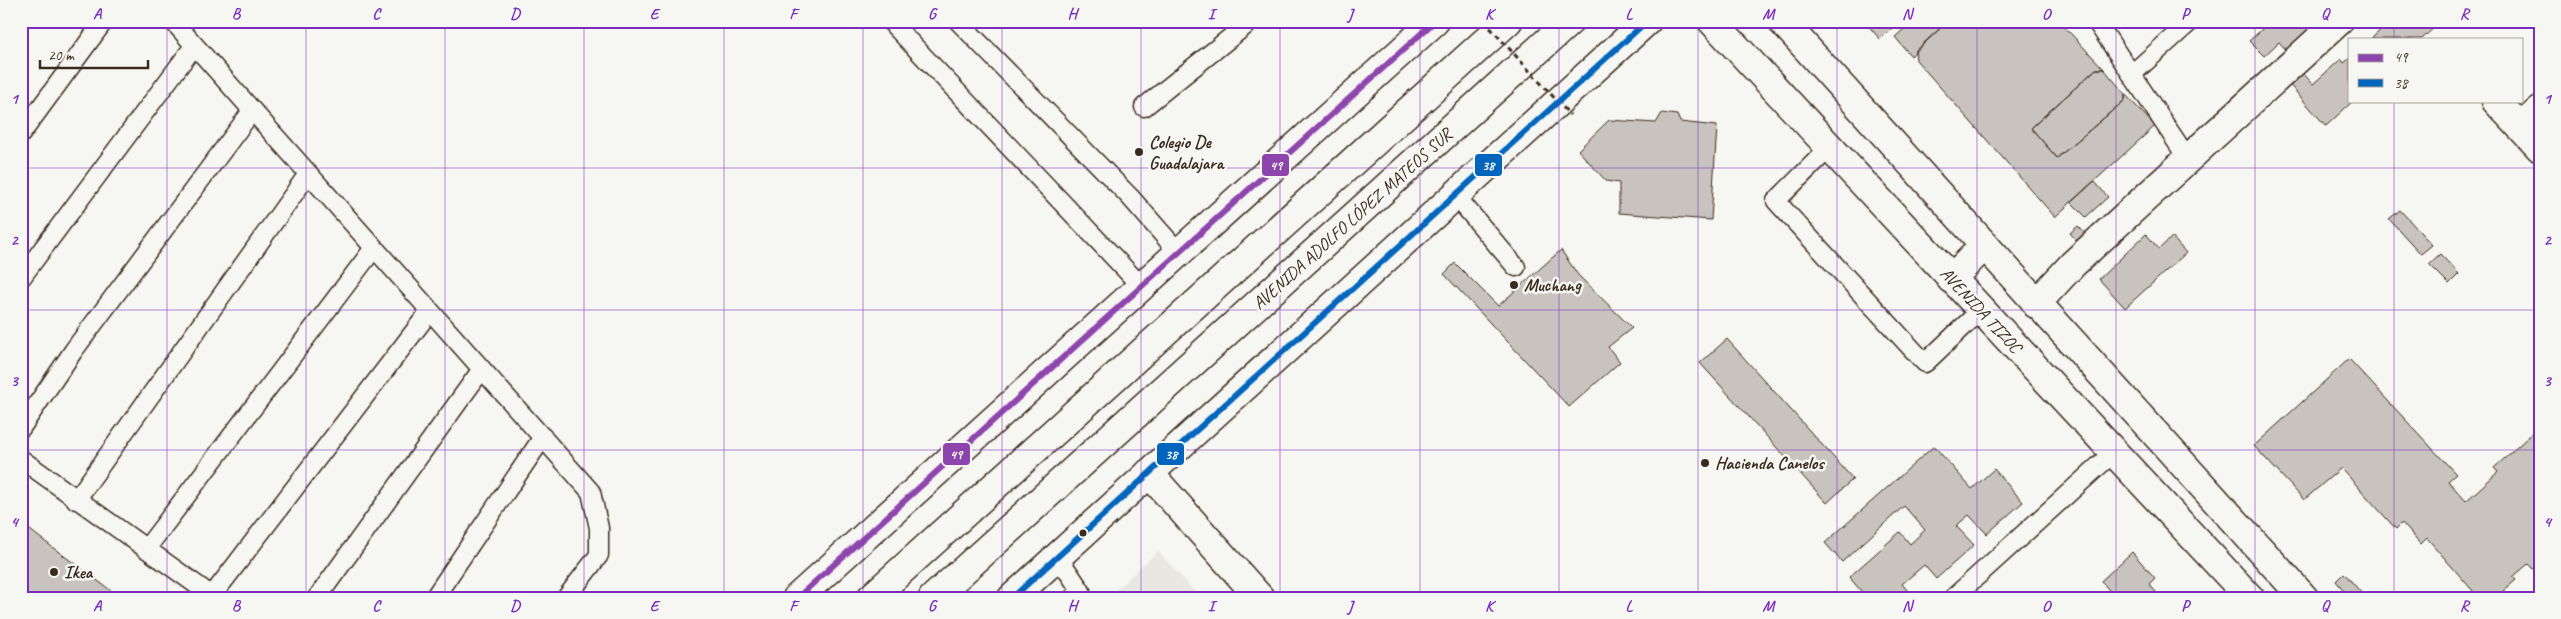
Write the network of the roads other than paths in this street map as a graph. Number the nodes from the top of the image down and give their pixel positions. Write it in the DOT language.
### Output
graph roads {
  1 [pos="104,21"];
  2 [pos="173,21"];
  3 [pos="890,21"];
  4 [pos="958,21"];
  5 [pos="1251,21"];
  6 [pos="1435,21"];
  7 [pos="1508,21"];
  8 [pos="1570,21"];
  9 [pos="1647,21"];
  10 [pos="1712,21"];
  11 [pos="1782,21"];
  12 [pos="2096,21"];
  13 [pos="2190,21"];
  14 [pos="2339,21"];
  15 [pos="194,46"];
  16 [pos="2132,74"];
  17 [pos="2498,102"];
  18 [pos="1144,107"];
  19 [pos="252,111"];
  20 [pos="2530,119"];
  21 [pos="21,134"];
  22 [pos="1829,148"];
  23 [pos="2540,148"];
  24 [pos="2188,159"];
  25 [pos="308,174"];
  26 [pos="1456,195"];
  27 [pos="1985,245"];
  28 [pos="374,248"];
  29 [pos="1180,254"];
  30 [pos="1516,267"];
  31 [pos="21,278"];
  32 [pos="1951,279"];
  33 [pos="1142,287"];
  34 [pos="2036,304"];
  35 [pos="1981,310"];
  36 [pos="430,311"];
  37 [pos="482,369"];
  38 [pos="21,428"];
  39 [pos="543,437"];
  40 [pos="2114,452"];
  41 [pos="21,459"];
  42 [pos="1149,473"];
  43 [pos="76,500"];
  44 [pos="146,549"];
  45 [pos="1058,557"];
  46 [pos="213,597"];
  47 [pos="317,598"];
  48 [pos="434,598"];
  49 [pos="566,598"];
  50 [pos="797,598"];
  51 [pos="871,598"];
  52 [pos="933,598"];
  53 [pos="1012,598"];
  54 [pos="1073,598"];
  55 [pos="1260,598"];
  56 [pos="1953,598"];
  57 [pos="2250,598"];
  58 [pos="2304,598"];
  1 -- 21 [label="lane"];
  2 -- 15 [label="lane"];
  3 -- 33 [label="lane"];
  4 -- 29 [label="lane"];
  5 -- 18 [label="lane"];
  6 -- 29 [label="main road"];
  7 -- 51 [label="main road"];
  8 -- 52 [label="main road, AVENIDA ADOLFO LÓPEZ MATEOS SUR"];
  9 -- 26 [label="main road"];
  10 -- 22 [label="main road, AVENIDA TIZOC"];
  11 -- 27 [label="main road"];
  12 -- 16 [label="lane"];
  13 -- 16 [label="lane"];
  14 -- 24 [label="main road"];
  15 -- 19 [label="lane"];
  15 -- 31 [label="lane"];
  16 -- 24 [label="lane"];
  17 -- 20 [label="main road"];
  19 -- 25 [label="lane"];
  19 -- 38 [label="lane"];
  20 -- 23 [label="main road"];
  22 -- 32 [label="main road, AVENIDA TIZOC"];
  22 -- 35 [label="lane"];
  24 -- 34 [label="main road"];
  25 -- 28 [label="lane"];
  25 -- 43 [label="lane"];
  26 -- 30 [label="lane"];
  26 -- 42 [label="main road"];
  27 -- 32 [label="main road"];
  27 -- 34 [label="main road"];
  28 -- 36 [label="lane"];
  28 -- 44 [label="lane"];
  29 -- 33 [label="main road"];
  32 -- 35 [label="main road, AVENIDA TIZOC"];
  33 -- 50 [label="main road"];
  34 -- 58 [label="main road"];
  35 -- 40 [label="main road, AVENIDA TIZOC"];
  36 -- 37 [label="lane"];
  36 -- 46 [label="lane"];
  37 -- 39 [label="lane"];
  37 -- 47 [label="lane"];
  39 -- 48 [label="lane"];
  39 -- 49 [label="lane"];
  40 -- 56 [label="lane"];
  40 -- 57 [label="main road, AVENIDA TIZOC"];
  41 -- 43 [label="lane"];
  42 -- 45 [label="main road"];
  42 -- 55 [label="main road"];
  43 -- 44 [label="lane"];
  44 -- 46 [label="lane"];
  45 -- 53 [label="main road"];
  45 -- 54 [label="lane"];
}
